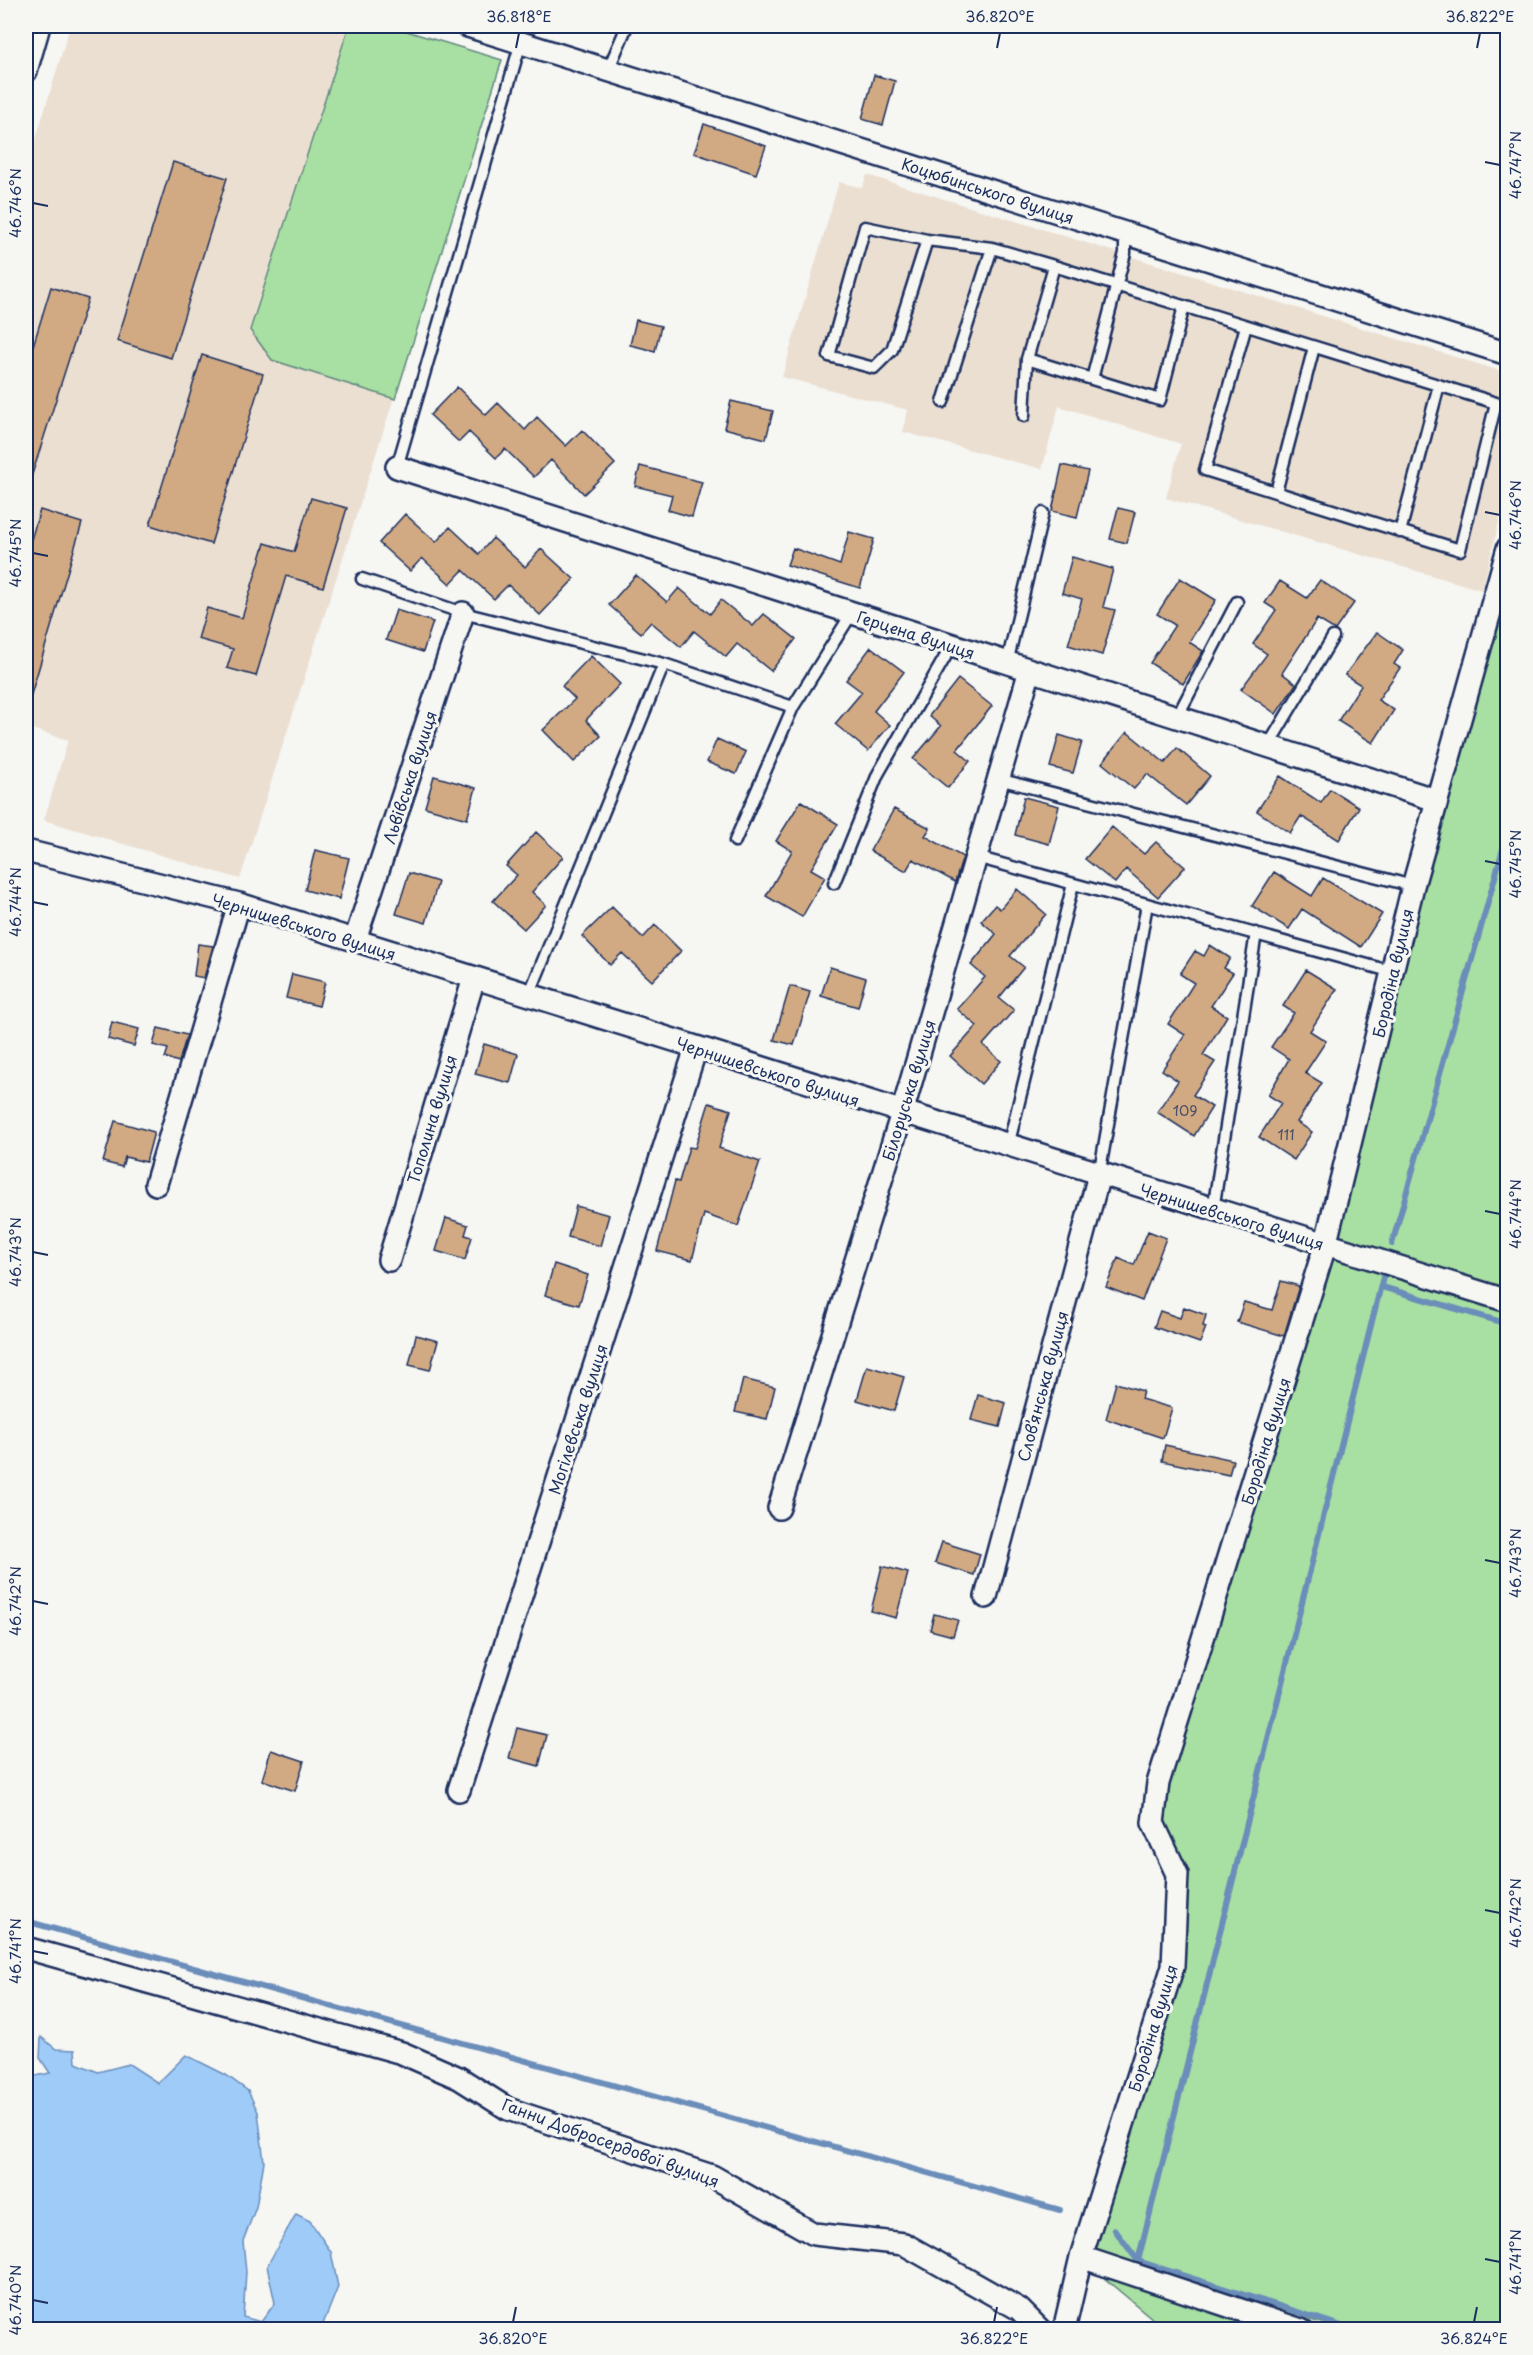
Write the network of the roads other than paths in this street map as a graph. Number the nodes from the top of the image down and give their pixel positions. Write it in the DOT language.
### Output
graph roads {
  1 [pos="39,26"];
  2 [pos="468,26"];
  3 [pos="627,26"];
  4 [pos="521,42"];
  5 [pos="26,70"];
  6 [pos="608,70"];
  7 [pos="1125,233"];
  8 [pos="927,240"];
  9 [pos="992,248"];
  10 [pos="1054,266"];
  11 [pos="1118,286"];
  12 [pos="1184,306"];
  13 [pos="1246,326"];
  14 [pos="1314,347"];
  15 [pos="1508,354"];
  16 [pos="1027,359"];
  17 [pos="1092,379"];
  18 [pos="1438,385"];
  19 [pos="943,402"];
  20 [pos="1024,416"];
  21 [pos="397,467"];
  22 [pos="1276,492"];
  23 [pos="1043,513"];
  24 [pos="1400,532"];
  25 [pos="1508,548"];
  26 [pos="362,579"];
  27 [pos="1237,602"];
  28 [pos="463,613"];
  29 [pos="852,613"];
  30 [pos="1333,637"];
  31 [pos="952,645"];
  32 [pos="1007,663"];
  33 [pos="664,664"];
  34 [pos="1030,670"];
  35 [pos="793,707"];
  36 [pos="1177,717"];
  37 [pos="1268,746"];
  38 [pos="998,779"];
  39 [pos="1436,800"];
  40 [pos="735,841"];
  41 [pos="26,851"];
  42 [pos="976,857"];
  43 [pos="834,883"];
  44 [pos="1073,884"];
  45 [pos="1413,886"];
  46 [pos="238,904"];
  47 [pos="1147,904"];
  48 [pos="1256,933"];
  49 [pos="355,940"];
  50 [pos="1393,972"];
  51 [pos="474,978"];
  52 [pos="529,995"];
  53 [pos="696,1048"];
  54 [pos="902,1113"];
  55 [pos="1008,1146"];
  56 [pos="1099,1175"];
  57 [pos="156,1184"];
  58 [pos="1213,1210"];
  59 [pos="1326,1246"];
  60 [pos="388,1260"];
  61 [pos="1508,1301"];
  62 [pos="779,1508"];
  63 [pos="986,1597"];
  64 [pos="459,1791"];
  65 [pos="26,1948"];
  66 [pos="1081,2257"];
  67 [pos="1040,2330"];
  68 [pos="1064,2330"];
  69 [pos="1301,2330"];
  1 -- 5 [label="street"];
  2 -- 4 [label="street, Коцюбинського вулиця"];
  3 -- 6 [label="lane"];
  4 -- 6 [label="street, Коцюбинського вулиця"];
  4 -- 21 [label="lane"];
  6 -- 7 [label="street, Коцюбинського вулиця"];
  7 -- 11 [label="lane"];
  7 -- 15 [label="street, Коцюбинського вулиця"];
  8 -- 8 [label="lane"];
  8 -- 9 [label="lane"];
  9 -- 10 [label="lane"];
  9 -- 19 [label="lane"];
  10 -- 11 [label="lane"];
  10 -- 16 [label="lane"];
  11 -- 12 [label="lane"];
  11 -- 17 [label="lane"];
  12 -- 13 [label="lane"];
  12 -- 17 [label="lane"];
  13 -- 14 [label="lane"];
  13 -- 22 [label="lane"];
  14 -- 18 [label="lane"];
  14 -- 22 [label="lane"];
  16 -- 17 [label="lane"];
  16 -- 20 [label="lane"];
  18 -- 24 [label="lane"];
  18 -- 24 [label="lane"];
  21 -- 29 [label="street, Герцена вулиця"];
  22 -- 24 [label="lane"];
  23 -- 32 [label="lane"];
  25 -- 39 [label="street, Бородіна вулиця"];
  26 -- 28 [label="lane"];
  27 -- 36 [label="lane"];
  28 -- 33 [label="lane"];
  28 -- 49 [label="street, Львівська вулиця"];
  29 -- 31 [label="street, Герцена вулиця"];
  29 -- 35 [label="lane"];
  30 -- 37 [label="lane"];
  31 -- 32 [label="street, Герцена вулиця"];
  31 -- 43 [label="lane"];
  32 -- 34 [label="street, Герцена вулиця"];
  33 -- 35 [label="lane"];
  33 -- 52 [label="lane"];
  34 -- 36 [label="street, Герцена вулиця"];
  34 -- 38 [label="street, Білоруська вулиця"];
  35 -- 40 [label="lane"];
  36 -- 37 [label="street, Герцена вулиця"];
  37 -- 39 [label="street, Герцена вулиця"];
  38 -- 42 [label="street, Білоруська вулиця"];
  38 -- 45 [label="lane"];
  39 -- 45 [label="street, Бородіна вулиця"];
  41 -- 46 [label="street, Чернишевського вулиця"];
  42 -- 44 [label="lane"];
  42 -- 54 [label="street, Білоруська вулиця"];
  44 -- 47 [label="lane"];
  44 -- 55 [label="lane"];
  45 -- 50 [label="street, Бородіна вулиця"];
  46 -- 49 [label="street, Чернишевського вулиця"];
  46 -- 57 [label="street"];
  47 -- 48 [label="lane"];
  47 -- 56 [label="lane"];
  48 -- 50 [label="lane"];
  48 -- 58 [label="lane"];
  49 -- 51 [label="street, Чернишевського вулиця"];
  50 -- 59 [label="street, Бородіна вулиця"];
  51 -- 52 [label="street, Чернишевського вулиця"];
  51 -- 60 [label="street, Тополина вулиця"];
  52 -- 53 [label="street, Чернишевського вулиця"];
  53 -- 54 [label="street, Чернишевського вулиця"];
  53 -- 64 [label="street, Могілевська вулиця"];
  54 -- 55 [label="street, Чернишевського вулиця"];
  54 -- 62 [label="street, Білоруська вулиця"];
  55 -- 56 [label="street, Чернишевського вулиця"];
  56 -- 58 [label="street, Чернишевського вулиця"];
  56 -- 63 [label="street, Слов’янська вулиця"];
  58 -- 59 [label="street, Чернишевського вулиця"];
  59 -- 61 [label="street, Чернишевського вулиця"];
  59 -- 66 [label="street, Бородіна вулиця"];
  65 -- 67 [label="street, Ганни Добросердової вулиця"];
  66 -- 68 [label="street, Бородіна вулиця"];
  66 -- 69 [label="street"];
}
